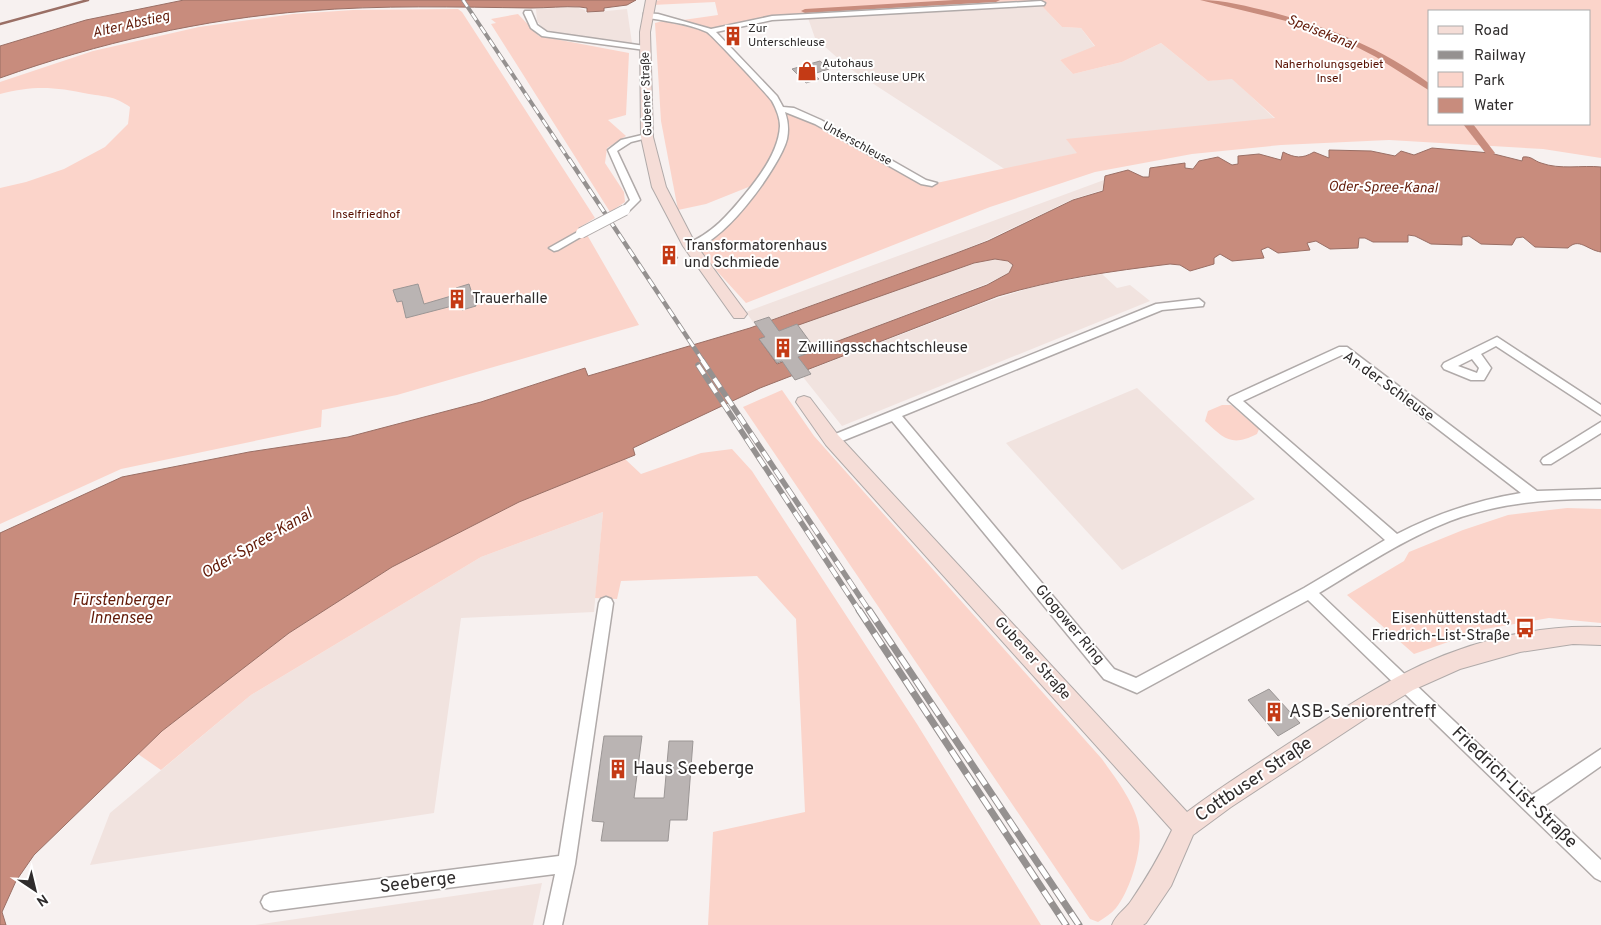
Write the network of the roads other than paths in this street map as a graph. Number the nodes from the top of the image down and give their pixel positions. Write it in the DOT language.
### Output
graph roads {
  1 [pos="651,1"];
  2 [pos="1041,3"];
  3 [pos="528,13"];
  4 [pos="647,16"];
  5 [pos="711,31"];
  6 [pos="645,48"];
  7 [pos="780,110"];
  8 [pos="647,137"];
  9 [pos="932,183"];
  10 [pos="690,246"];
  11 [pos="554,248"];
  12 [pos="1199,303"];
  13 [pos="738,314"];
  14 [pos="1473,352"];
  15 [pos="804,402"];
  16 [pos="1601,410"];
  17 [pos="894,416"];
  18 [pos="1601,427"];
  19 [pos="832,440"];
  20 [pos="1547,461"];
  21 [pos="1601,494"];
  22 [pos="1533,495"];
  23 [pos="1396,541"];
  24 [pos="1309,592"];
  25 [pos="606,602"];
  26 [pos="1601,636"];
  27 [pos="1406,683"];
  28 [pos="1601,757"];
  29 [pos="1531,805"];
  30 [pos="1185,827"];
  31 [pos="566,864"];
  32 [pos="1601,872"];
  33 [pos="270,902"];
  34 [pos="553,925"];
  35 [pos="1124,925"];
  1 -- 4 [label="main road, Gubener Straße"];
  2 -- 5 [label="street"];
  3 -- 6 [label="street"];
  4 -- 5 [label="street"];
  4 -- 6 [label="main road, Gubener Straße"];
  5 -- 7 [label="street"];
  6 -- 8 [label="main road, Gubener Straße"];
  7 -- 9 [label="street, Unterschleuse"];
  7 -- 10 [label="street"];
  8 -- 10 [label="main road, Gubener Straße"];
  8 -- 11 [label="street, bridge"];
  10 -- 13 [label="main road, Gubener Straße"];
  12 -- 17 [label="street"];
  14 -- 16 [label="street"];
  15 -- 19 [label="main road, Gubener Straße"];
  17 -- 19 [label="street"];
  17 -- 24 [label="street, Glogower Ring"];
  18 -- 20 [label="street"];
  19 -- 30 [label="main road, Gubener Straße"];
  21 -- 22 [label="street"];
  22 -- 23 [label="street"];
  22 -- 23 [label="street, An der Schleuse"];
  23 -- 24 [label="street"];
  24 -- 27 [label="street"];
  25 -- 31 [label="street"];
  26 -- 27 [label="main road, Cottbuser Straße"];
  27 -- 29 [label="street, Friedrich-List-Straße"];
  27 -- 30 [label="main road, Cottbuser Straße"];
  28 -- 29 [label="street"];
  29 -- 32 [label="street, Friedrich-List-Straße"];
  30 -- 35 [label="main road"];
  31 -- 33 [label="street, Seeberge"];
  31 -- 34 [label="street"];
}
